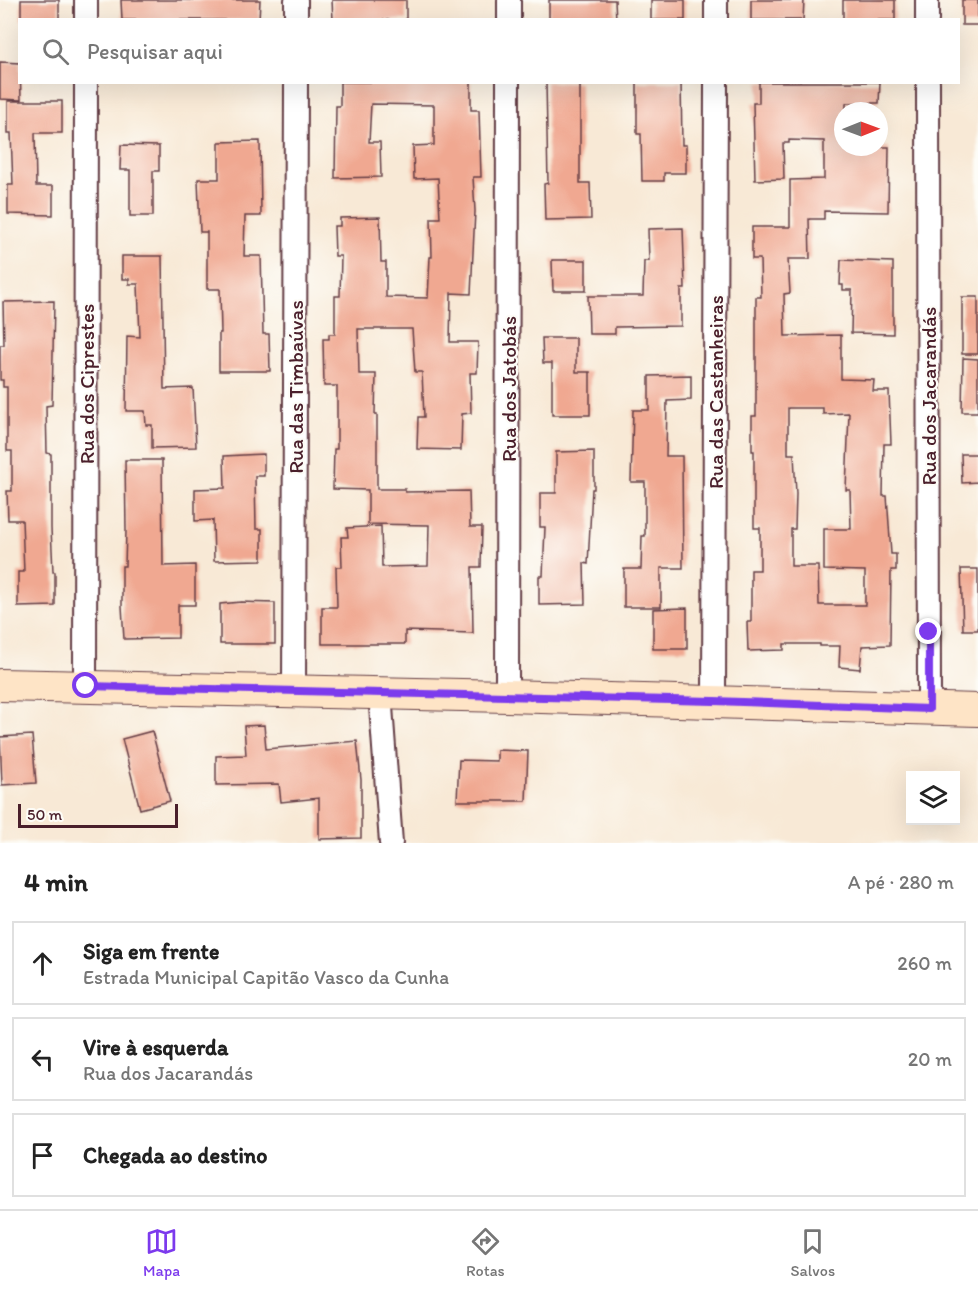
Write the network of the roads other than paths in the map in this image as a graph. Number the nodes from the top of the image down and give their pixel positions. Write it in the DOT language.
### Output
graph roads {
  1 [pos="86,0"];
  2 [pos="296,0"];
  3 [pos="508,0"];
  4 [pos="716,0"];
  5 [pos="927,0"];
  6 [pos="86,18"];
  7 [pos="296,18"];
  8 [pos="508,18"];
  9 [pos="716,18"];
  10 [pos="927,18"];
  11 [pos="86,84"];
  12 [pos="296,84"];
  13 [pos="508,84"];
  14 [pos="716,84"];
  15 [pos="928,84"];
  16 [pos="0,685"];
  17 [pos="86,686"];
  18 [pos="294,691"];
  19 [pos="380,693"];
  20 [pos="507,696"];
  21 [pos="714,701"];
  22 [pos="929,709"];
  23 [pos="978,710"];
  24 [pos="391,843"];
  1 -- 6 [label="street"];
  2 -- 7 [label="street"];
  3 -- 8 [label="street"];
  4 -- 9 [label="street"];
  5 -- 10 [label="street"];
  11 -- 17 [label="street, Rua dos Ciprestes"];
  12 -- 18 [label="street, Rua das Timbaúvas"];
  13 -- 20 [label="street, Rua dos Jatobás"];
  14 -- 21 [label="street, Rua das Castanheiras"];
  15 -- 22 [label="street, Rua dos Jacarandás"];
  16 -- 17 [label="main road"];
  17 -- 18 [label="main road"];
  18 -- 19 [label="main road"];
  19 -- 20 [label="main road"];
  19 -- 24 [label="street"];
  20 -- 21 [label="main road"];
  21 -- 22 [label="main road"];
  22 -- 23 [label="main road"];
}
